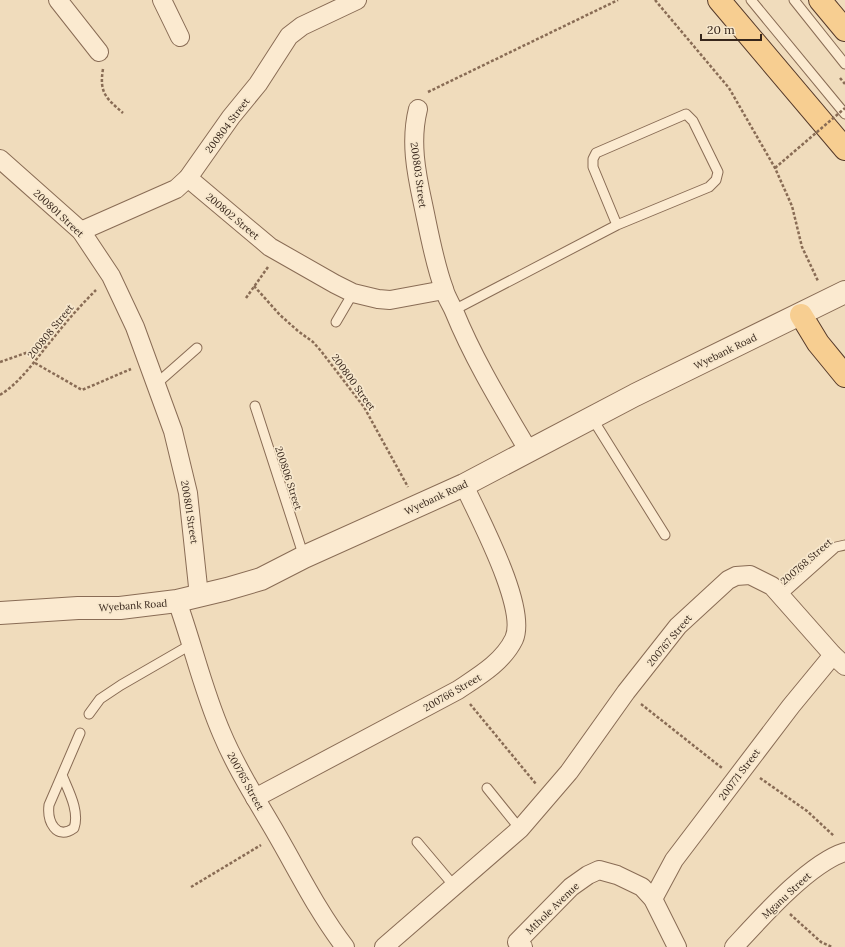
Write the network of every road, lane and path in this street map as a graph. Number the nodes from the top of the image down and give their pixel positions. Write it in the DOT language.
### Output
graph roads {
  1 [pos="58,0"];
  2 [pos="162,0"];
  3 [pos="357,0"];
  4 [pos="618,0"];
  5 [pos="655,0"];
  6 [pos="719,0"];
  7 [pos="751,0"];
  8 [pos="794,0"];
  9 [pos="820,0"];
  10 [pos="845,30"];
  11 [pos="180,37"];
  12 [pos="99,52"];
  13 [pos="845,64"];
  14 [pos="845,108"];
  15 [pos="418,109"];
  16 [pos="123,113"];
  17 [pos="845,114"];
  18 [pos="845,149"];
  19 [pos="0,160"];
  20 [pos="775,168"];
  21 [pos="188,178"];
  22 [pos="617,225"];
  23 [pos="81,231"];
  24 [pos="279,252"];
  25 [pos="111,276"];
  26 [pos="254,286"];
  27 [pos="444,290"];
  28 [pos="353,293"];
  29 [pos="837,297"];
  30 [pos="246,298"];
  31 [pos="454,310"];
  32 [pos="800,315"];
  33 [pos="336,322"];
  34 [pos="47,345"];
  35 [pos="197,348"];
  36 [pos="0,362"];
  37 [pos="35,363"];
  38 [pos="147,363"];
  39 [pos="845,376"];
  40 [pos="155,385"];
  41 [pos="0,395"];
  42 [pos="255,406"];
  43 [pos="592,418"];
  44 [pos="528,450"];
  45 [pos="464,484"];
  46 [pos="418,505"];
  47 [pos="665,535"];
  48 [pos="845,545"];
  49 [pos="304,556"];
  50 [pos="199,596"];
  51 [pos="781,596"];
  52 [pos="177,601"];
  53 [pos="0,613"];
  54 [pos="192,644"];
  55 [pos="839,661"];
  56 [pos="458,690"];
  57 [pos="626,692"];
  58 [pos="89,714"];
  59 [pos="80,733"];
  60 [pos="739,772"];
  61 [pos="62,774"];
  62 [pos="487,788"];
  63 [pos="549,797"];
  64 [pos="255,798"];
  65 [pos="520,829"];
  66 [pos="277,835"];
  67 [pos="417,842"];
  68 [pos="842,846"];
  69 [pos="191,887"];
  70 [pos="455,887"];
  71 [pos="653,899"];
  72 [pos="775,904"];
  73 [pos="345,947"];
  74 [pos="384,947"];
  75 [pos="523,947"];
  76 [pos="677,947"];
  77 [pos="734,947"];
  78 [pos="832,947"];
  1 -- 12 [label="street"];
  2 -- 11 [label="street"];
  3 -- 21 [label="street, 200804 Street"];
  4 -- 15 [label="path"];
  5 -- 20 [label="path"];
  6 -- 18 [label="main road"];
  7 -- 17 [label="lane"];
  8 -- 13 [label="lane"];
  9 -- 10 [label="main road"];
  12 -- 16 [label="path"];
  14 -- 20 [label="path, bridge"];
  15 -- 27 [label="street, 200803 Street"];
  19 -- 23 [label="street, 200801 Street"];
  20 -- 29 [label="path"];
  21 -- 23 [label="street, 200804 Street"];
  21 -- 24 [label="street, 200802 Street"];
  22 -- 22 [label="lane"];
  22 -- 31 [label="lane"];
  23 -- 25 [label="street, 200801 Street"];
  24 -- 26 [label="path"];
  24 -- 28 [label="street, 200802 Street"];
  25 -- 34 [label="path, 200808 Street"];
  25 -- 38 [label="street, 200801 Street"];
  26 -- 30 [label="path"];
  26 -- 46 [label="path, 200800 Street"];
  27 -- 28 [label="street, 200802 Street"];
  27 -- 31 [label="street, 200803 Street"];
  28 -- 33 [label="lane"];
  29 -- 32 [label="street, Wyebank Road"];
  31 -- 44 [label="street, 200803 Street"];
  32 -- 39 [label="main road"];
  32 -- 43 [label="street, Wyebank Road"];
  34 -- 36 [label="path"];
  34 -- 37 [label="path, 200808 Street"];
  35 -- 40 [label="lane"];
  37 -- 38 [label="path"];
  37 -- 41 [label="path, 200808 Street"];
  38 -- 40 [label="street, 200801 Street"];
  40 -- 50 [label="street, 200801 Street"];
  42 -- 49 [label="lane, 200806 Street"];
  43 -- 44 [label="street, Wyebank Road"];
  43 -- 47 [label="lane"];
  44 -- 45 [label="street, Wyebank Road"];
  45 -- 46 [label="street, Wyebank Road"];
  45 -- 56 [label="street, 200766 Street"];
  46 -- 49 [label="street, Wyebank Road"];
  48 -- 51 [label="lane, 200768 Street"];
  49 -- 50 [label="street, Wyebank Road"];
  50 -- 52 [label="street, Wyebank Road"];
  51 -- 55 [label="street, 200767 Street"];
  51 -- 57 [label="street, 200767 Street"];
  52 -- 53 [label="street, Wyebank Road"];
  52 -- 54 [label="street, 200765 Street"];
  54 -- 58 [label="lane"];
  54 -- 64 [label="street, 200765 Street"];
  55 -- 60 [label="street, 200771 Street"];
  56 -- 63 [label="path"];
  56 -- 64 [label="street, 200766 Street"];
  57 -- 60 [label="path"];
  57 -- 63 [label="street, 200767 Street"];
  59 -- 61 [label="lane"];
  60 -- 68 [label="path"];
  60 -- 71 [label="street, 200771 Street"];
  61 -- 61 [label="lane"];
  62 -- 65 [label="lane"];
  63 -- 65 [label="street, 200767 Street"];
  64 -- 66 [label="street, 200765 Street"];
  65 -- 70 [label="street, 200767 Street"];
  66 -- 69 [label="path"];
  66 -- 73 [label="street, 200765 Street"];
  67 -- 70 [label="lane"];
  68 -- 72 [label="street, Mganu Street"];
  70 -- 74 [label="street, 200767 Street"];
  71 -- 75 [label="street, Mthole Avenue"];
  71 -- 76 [label="street, Mthole Avenue"];
  72 -- 77 [label="street, Mganu Street"];
  72 -- 78 [label="path"];
}
